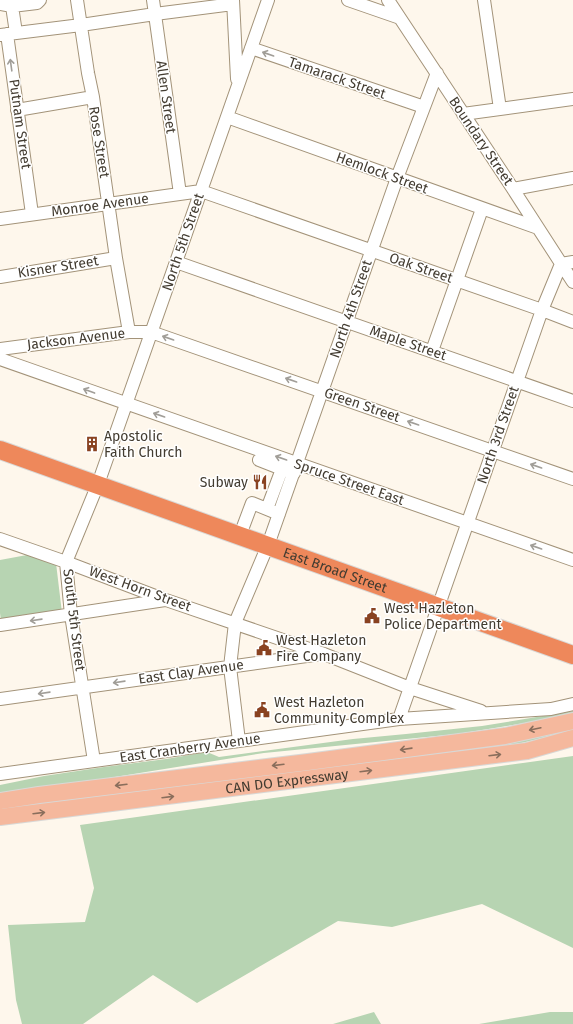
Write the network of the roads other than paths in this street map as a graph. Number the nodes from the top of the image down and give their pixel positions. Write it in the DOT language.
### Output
graph roads {
  1 [pos="40,0"];
  2 [pos="77,0"];
  3 [pos="153,0"];
  4 [pos="268,0"];
  5 [pos="348,0"];
  6 [pos="388,0"];
  7 [pos="484,0"];
  8 [pos="233,2"];
  9 [pos="6,5"];
  10 [pos="155,14"];
  11 [pos="400,18"];
  12 [pos="81,25"];
  13 [pos="8,34"];
  14 [pos="251,48"];
  15 [pos="437,73"];
  16 [pos="237,86"];
  17 [pos="92,96"];
  18 [pos="573,98"];
  19 [pos="424,107"];
  20 [pos="500,109"];
  21 [pos="18,110"];
  22 [pos="463,114"];
  23 [pos="227,117"];
  24 [pos="397,178"];
  25 [pos="573,178"];
  26 [pos="513,189"];
  27 [pos="201,191"];
  28 [pos="180,194"];
  29 [pos="109,203"];
  30 [pos="482,209"];
  31 [pos="32,214"];
  32 [pos="0,219"];
  33 [pos="538,228"];
  34 [pos="372,250"];
  35 [pos="116,258"];
  36 [pos="176,262"];
  37 [pos="567,263"];
  38 [pos="0,277"];
  39 [pos="457,280"];
  40 [pos="573,282"];
  41 [pos="542,310"];
  42 [pos="347,322"];
  43 [pos="573,322"];
  44 [pos="129,332"];
  45 [pos="151,332"];
  46 [pos="0,349"];
  47 [pos="432,351"];
  48 [pos="0,359"];
  49 [pos="517,381"];
  50 [pos="322,391"];
  51 [pos="573,401"];
  52 [pos="126,404"];
  53 [pos="0,450"];
  54 [pos="493,451"];
  55 [pos="259,460"];
  56 [pos="291,469"];
  57 [pos="573,479"];
  58 [pos="98,484"];
  59 [pos="267,509"];
  60 [pos="279,514"];
  61 [pos="468,523"];
  62 [pos="240,535"];
  63 [pos="0,539"];
  64 [pos="14,544"];
  65 [pos="268,545"];
  66 [pos="0,546"];
  67 [pos="573,560"];
  68 [pos="66,562"];
  69 [pos="166,600"];
  70 [pos="438,607"];
  71 [pos="71,615"];
  72 [pos="235,623"];
  73 [pos="0,625"];
  74 [pos="324,654"];
  75 [pos="573,654"];
  76 [pos="230,667"];
  77 [pos="82,688"];
  78 [pos="410,688"];
  79 [pos="0,699"];
  80 [pos="573,704"];
  81 [pos="486,712"];
  82 [pos="399,719"];
  83 [pos="573,721"];
  84 [pos="573,738"];
  85 [pos="239,741"];
  86 [pos="573,744"];
  87 [pos="527,751"];
  88 [pos="94,761"];
  89 [pos="0,774"];
  90 [pos="0,801"];
  91 [pos="0,817"];
  1 -- 9 [label="street"];
  2 -- 12 [label="street, Rose Street"];
  3 -- 10 [label="street, Allen Street"];
  4 -- 14 [label="street, North 5th Street"];
  5 -- 11 [label="street"];
  6 -- 11 [label="street, Boundary Street"];
  7 -- 20 [label="street"];
  8 -- 10 [label="street"];
  8 -- 16 [label="street"];
  9 -- 13 [label="street, Putnam Street"];
  10 -- 12 [label="street"];
  10 -- 28 [label="street, Allen Street"];
  11 -- 15 [label="street, Boundary Street"];
  12 -- 13 [label="street"];
  12 -- 17 [label="street, Rose Street"];
  21 -- 13 [label="street, Putnam Street, one-way"];
  14 -- 16 [label="street, North 5th Street"];
  19 -- 14 [label="street, Tamarack Street, one-way"];
  15 -- 19 [label="street, North 4th Street"];
  15 -- 22 [label="street, Boundary Street"];
  16 -- 23 [label="street, North 5th Street"];
  17 -- 21 [label="street"];
  17 -- 29 [label="street, Rose Street"];
  18 -- 20 [label="street"];
  19 -- 24 [label="street, North 4th Street"];
  20 -- 22 [label="street"];
  21 -- 31 [label="street, Putnam Street"];
  22 -- 26 [label="street, Boundary Street"];
  23 -- 24 [label="street, Hemlock Street"];
  23 -- 27 [label="street, North 5th Street"];
  24 -- 30 [label="street, Hemlock Street"];
  24 -- 34 [label="street, North 4th Street"];
  25 -- 26 [label="street"];
  26 -- 33 [label="street, Boundary Street"];
  27 -- 28 [label="street, Monroe Avenue"];
  27 -- 34 [label="street, Oak Street"];
  27 -- 36 [label="street, North 5th Street"];
  28 -- 29 [label="street, Monroe Avenue"];
  29 -- 31 [label="street, Monroe Avenue"];
  29 -- 35 [label="street, Rose Street"];
  30 -- 33 [label="street, Hemlock Street"];
  30 -- 39 [label="street"];
  31 -- 32 [label="street, Monroe Avenue"];
  33 -- 37 [label="street, Boundary Street"];
  34 -- 39 [label="street, Oak Street"];
  34 -- 42 [label="street, North 4th Street"];
  35 -- 38 [label="street, Kisner Street"];
  35 -- 44 [label="street, Rose Street"];
  36 -- 42 [label="street, Maple Street"];
  36 -- 45 [label="street, North 5th Street"];
  37 -- 40 [label="street, Boundary Street"];
  37 -- 41 [label="street, North 3rd Street"];
  39 -- 41 [label="street, Oak Street"];
  39 -- 47 [label="street"];
  41 -- 43 [label="street, Oak Street"];
  41 -- 49 [label="street, North 3rd Street"];
  42 -- 47 [label="street, Maple Street"];
  42 -- 50 [label="street, North 4th Street"];
  44 -- 45 [label="street, Jackson Avenue"];
  44 -- 46 [label="street, Jackson Avenue"];
  50 -- 45 [label="street, Green Street, one-way"];
  45 -- 52 [label="street, North 5th Street"];
  47 -- 49 [label="street, Maple Street"];
  52 -- 48 [label="street, Spruce Street East, one-way"];
  49 -- 51 [label="street, Maple Street"];
  49 -- 54 [label="street, North 3rd Street"];
  54 -- 50 [label="street, Green Street, one-way"];
  50 -- 56 [label="street, North 4th Street"];
  56 -- 52 [label="street, Spruce Street East, one-way"];
  52 -- 58 [label="street, North 5th Street"];
  53 -- 58 [label="highway, East Broad Street"];
  57 -- 54 [label="street, Green Street, one-way"];
  54 -- 61 [label="street, North 3rd Street"];
  55 -- 56 [label="street"];
  56 -- 59 [label="street"];
  56 -- 60 [label="street, North 4th Street"];
  56 -- 61 [label="street, Spruce Street East"];
  58 -- 62 [label="highway, East Broad Street"];
  58 -- 68 [label="street, South 5th Street"];
  59 -- 60 [label="street"];
  59 -- 62 [label="street"];
  60 -- 65 [label="street, North 4th Street"];
  67 -- 61 [label="street, Spruce Street East, one-way"];
  61 -- 70 [label="street, North 3rd Street"];
  62 -- 65 [label="highway, East Broad Street"];
  63 -- 64 [label="street, West Horn Street"];
  64 -- 66 [label="street"];
  64 -- 68 [label="street, West Horn Street"];
  65 -- 70 [label="highway, East Broad Street"];
  65 -- 72 [label="street, North 4th Street"];
  68 -- 69 [label="street, West Horn Street"];
  68 -- 71 [label="street, South 5th Street"];
  69 -- 71 [label="street"];
  69 -- 72 [label="street, West Horn Street"];
  70 -- 75 [label="highway, East Broad Street"];
  70 -- 78 [label="street, North 3rd Street"];
  71 -- 73 [label="street, one-way"];
  71 -- 77 [label="street, South 5th Street"];
  72 -- 74 [label="street, West Horn Street"];
  72 -- 76 [label="street, North 4th Street"];
  74 -- 76 [label="street, East Clay Avenue"];
  74 -- 78 [label="street, West Horn Street"];
  76 -- 77 [label="street, East Clay Avenue, one-way"];
  76 -- 85 [label="street, North 4th Street"];
  77 -- 79 [label="street, East Clay Avenue, one-way"];
  77 -- 88 [label="street, South 5th Street"];
  78 -- 81 [label="street, West Horn Street"];
  78 -- 82 [label="street, North 3rd Street"];
  80 -- 81 [label="street, East Cranberry Avenue"];
  81 -- 82 [label="street, East Cranberry Avenue"];
  82 -- 85 [label="street, East Cranberry Avenue"];
  83 -- 90 [label="main road, CAN DO Expressway, one-way"];
  84 -- 87 [label="main road, CAN DO Expressway"];
  85 -- 88 [label="street, East Cranberry Avenue"];
  86 -- 87 [label="main road"];
  91 -- 87 [label="main road, CAN DO Expressway, one-way"];
  88 -- 89 [label="street, East Cranberry Avenue"];
}
